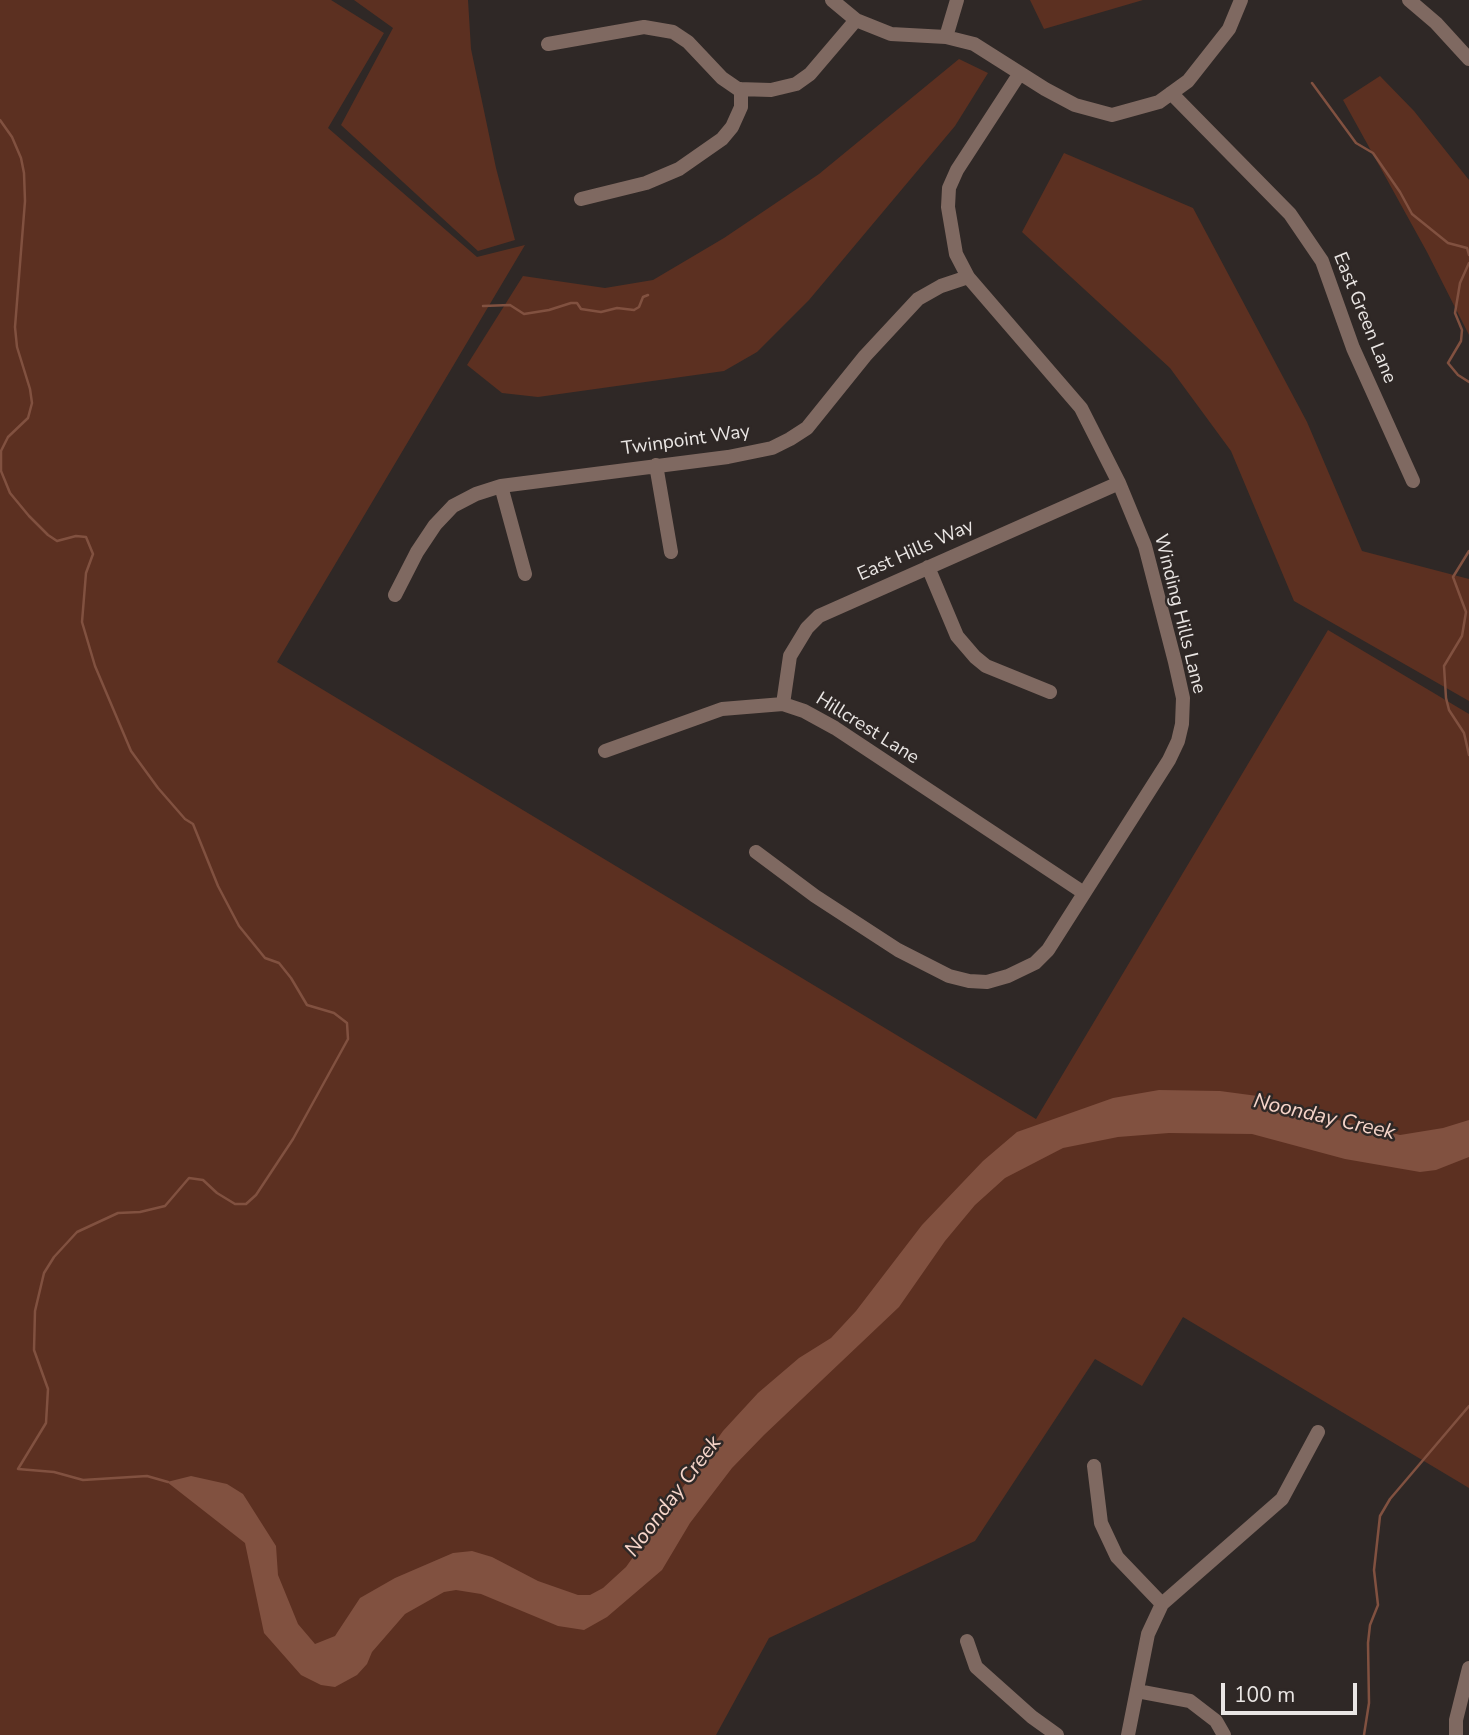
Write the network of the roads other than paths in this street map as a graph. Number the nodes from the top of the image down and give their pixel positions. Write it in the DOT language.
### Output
graph roads {
  1 [pos="832,0"];
  2 [pos="957,0"];
  3 [pos="1241,0"];
  4 [pos="1409,0"];
  5 [pos="856,20"];
  6 [pos="946,37"];
  7 [pos="548,44"];
  8 [pos="1469,59"];
  9 [pos="1020,73"];
  10 [pos="741,89"];
  11 [pos="1171,93"];
  12 [pos="581,199"];
  13 [pos="968,277"];
  14 [pos="656,465"];
  15 [pos="1413,481"];
  16 [pos="1119,483"];
  17 [pos="501,486"];
  18 [pos="671,552"];
  19 [pos="929,567"];
  20 [pos="524,574"];
  21 [pos="395,595"];
  22 [pos="1050,692"];
  23 [pos="783,704"];
  24 [pos="605,751"];
  25 [pos="756,852"];
  26 [pos="1084,892"];
  27 [pos="1318,1432"];
  28 [pos="1094,1466"];
  29 [pos="1162,1604"];
  30 [pos="967,1641"];
  31 [pos="1469,1668"];
  32 [pos="1137,1691"];
  33 [pos="1057,1735"];
  34 [pos="1128,1735"];
  35 [pos="1224,1735"];
  36 [pos="1456,1735"];
  1 -- 5 [label="street"];
  2 -- 6 [label="street"];
  3 -- 11 [label="street"];
  4 -- 8 [label="street"];
  5 -- 6 [label="street"];
  5 -- 10 [label="street"];
  6 -- 9 [label="street"];
  7 -- 10 [label="street"];
  9 -- 11 [label="street"];
  9 -- 13 [label="street, Winding Hills Lane"];
  10 -- 12 [label="street"];
  11 -- 15 [label="street, East Green Lane"];
  13 -- 14 [label="street, Twinpoint Way"];
  13 -- 16 [label="street, Winding Hills Lane"];
  14 -- 17 [label="street, Twinpoint Way"];
  14 -- 18 [label="street"];
  16 -- 19 [label="street, East Hills Way"];
  16 -- 26 [label="street, Winding Hills Lane"];
  17 -- 20 [label="street"];
  17 -- 21 [label="street, Twinpoint Way"];
  19 -- 22 [label="street"];
  19 -- 23 [label="street, East Hills Way"];
  23 -- 24 [label="street, Hillcrest Lane"];
  23 -- 26 [label="street, Hillcrest Lane"];
  25 -- 26 [label="street, Winding Hills Lane"];
  27 -- 29 [label="street"];
  28 -- 29 [label="street"];
  29 -- 32 [label="street"];
  30 -- 33 [label="street"];
  31 -- 36 [label="street"];
  32 -- 34 [label="street"];
  32 -- 35 [label="street"];
}
